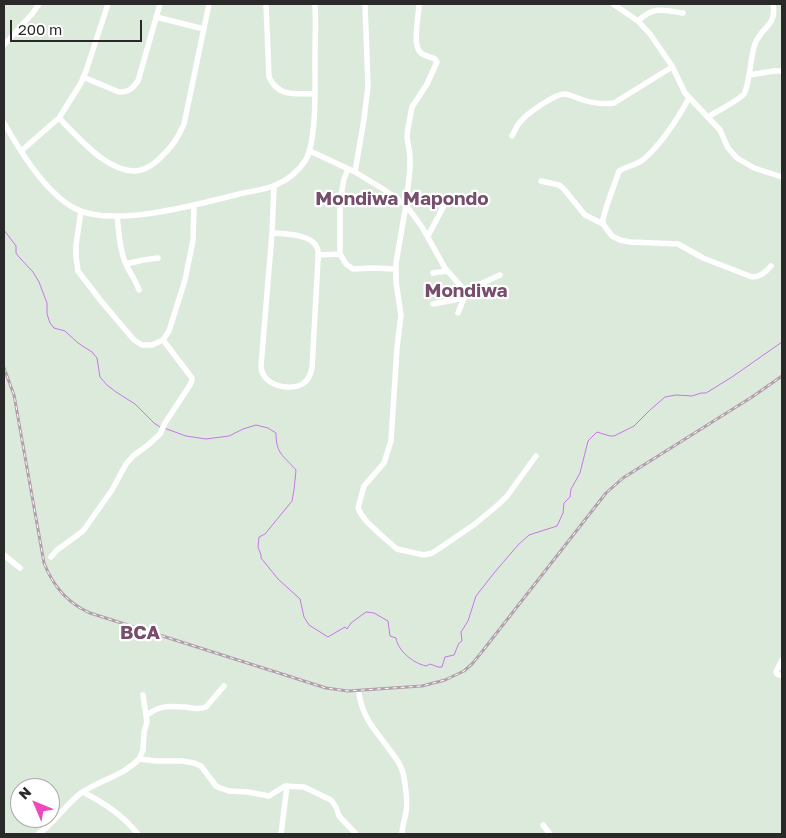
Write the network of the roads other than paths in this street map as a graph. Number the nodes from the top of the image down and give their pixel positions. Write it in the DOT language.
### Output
graph roads {
  1 [pos="39,4"];
  2 [pos="108,4"];
  3 [pos="160,4"];
  4 [pos="210,4"];
  5 [pos="266,4"];
  6 [pos="315,4"];
  7 [pos="365,4"];
  8 [pos="419,4"];
  9 [pos="613,4"];
  10 [pos="773,4"];
  11 [pos="683,12"];
  12 [pos="156,17"];
  13 [pos="638,21"];
  14 [pos="204,29"];
  15 [pos="4,45"];
  16 [pos="672,67"];
  17 [pos="782,71"];
  18 [pos="749,75"];
  19 [pos="83,77"];
  20 [pos="315,94"];
  21 [pos="689,98"];
  22 [pos="708,117"];
  23 [pos="60,118"];
  24 [pos="4,123"];
  25 [pos="4,130"];
  26 [pos="11,135"];
  27 [pos="512,136"];
  28 [pos="21,151"];
  29 [pos="310,151"];
  30 [pos="348,169"];
  31 [pos="355,172"];
  32 [pos="782,177"];
  33 [pos="540,181"];
  34 [pos="274,186"];
  35 [pos="448,198"];
  36 [pos="194,205"];
  37 [pos="406,205"];
  38 [pos="81,211"];
  39 [pos="117,216"];
  40 [pos="603,224"];
  41 [pos="272,233"];
  42 [pos="428,236"];
  43 [pos="340,254"];
  44 [pos="318,255"];
  45 [pos="158,258"];
  46 [pos="126,264"];
  47 [pos="771,266"];
  48 [pos="395,269"];
  49 [pos="447,271"];
  50 [pos="434,274"];
  51 [pos="500,275"];
  52 [pos="139,290"];
  53 [pos="465,295"];
  54 [pos="433,304"];
  55 [pos="458,313"];
  56 [pos="163,340"];
  57 [pos="536,456"];
  58 [pos="4,555"];
  59 [pos="51,557"];
  60 [pos="20,568"];
  61 [pos="782,660"];
  62 [pos="782,676"];
  63 [pos="224,686"];
  64 [pos="359,694"];
  65 [pos="143,695"];
  66 [pos="146,716"];
  67 [pos="140,759"];
  68 [pos="287,786"];
  69 [pos="83,792"];
  70 [pos="542,825"];
  71 [pos="38,834"];
  72 [pos="138,834"];
  73 [pos="281,834"];
  74 [pos="356,834"];
  75 [pos="402,834"];
  76 [pos="550,834"];
  1 -- 15 [label="street"];
  2 -- 19 [label="street"];
  3 -- 12 [label="street"];
  4 -- 14 [label="street"];
  5 -- 20 [label="street"];
  6 -- 20 [label="street"];
  7 -- 31 [label="street"];
  8 -- 37 [label="street"];
  9 -- 13 [label="street"];
  10 -- 18 [label="street"];
  11 -- 13 [label="street"];
  12 -- 14 [label="street"];
  12 -- 19 [label="street"];
  13 -- 16 [label="street"];
  14 -- 23 [label="street"];
  16 -- 21 [label="street"];
  16 -- 27 [label="street"];
  17 -- 18 [label="street"];
  18 -- 22 [label="street"];
  19 -- 23 [label="street"];
  20 -- 29 [label="street"];
  21 -- 22 [label="street"];
  21 -- 40 [label="street"];
  22 -- 32 [label="street"];
  23 -- 28 [label="street"];
  24 -- 26 [label="street"];
  25 -- 26 [label="street"];
  26 -- 28 [label="street"];
  28 -- 38 [label="street"];
  29 -- 30 [label="street"];
  29 -- 34 [label="street"];
  30 -- 31 [label="street"];
  30 -- 43 [label="street"];
  31 -- 37 [label="street"];
  33 -- 40 [label="street"];
  34 -- 36 [label="street"];
  34 -- 41 [label="street"];
  35 -- 42 [label="street"];
  36 -- 39 [label="street"];
  36 -- 56 [label="street"];
  37 -- 42 [label="street"];
  37 -- 48 [label="street"];
  38 -- 39 [label="street"];
  38 -- 56 [label="street"];
  39 -- 46 [label="street"];
  40 -- 47 [label="street"];
  41 -- 44 [label="street"];
  41 -- 44 [label="street"];
  42 -- 49 [label="street"];
  43 -- 44 [label="street"];
  43 -- 48 [label="street"];
  45 -- 46 [label="street"];
  46 -- 52 [label="street"];
  48 -- 57 [label="street"];
  49 -- 50 [label="street"];
  49 -- 53 [label="street"];
  51 -- 53 [label="street"];
  53 -- 54 [label="street"];
  53 -- 55 [label="street"];
  56 -- 59 [label="street"];
  58 -- 60 [label="street"];
  61 -- 62 [label="street"];
  63 -- 66 [label="street"];
  64 -- 75 [label="street"];
  65 -- 66 [label="street"];
  66 -- 67 [label="street"];
  67 -- 68 [label="street"];
  67 -- 69 [label="street"];
  68 -- 73 [label="street"];
  68 -- 74 [label="street"];
  69 -- 71 [label="street"];
  69 -- 72 [label="street"];
  70 -- 76 [label="street"];
}
